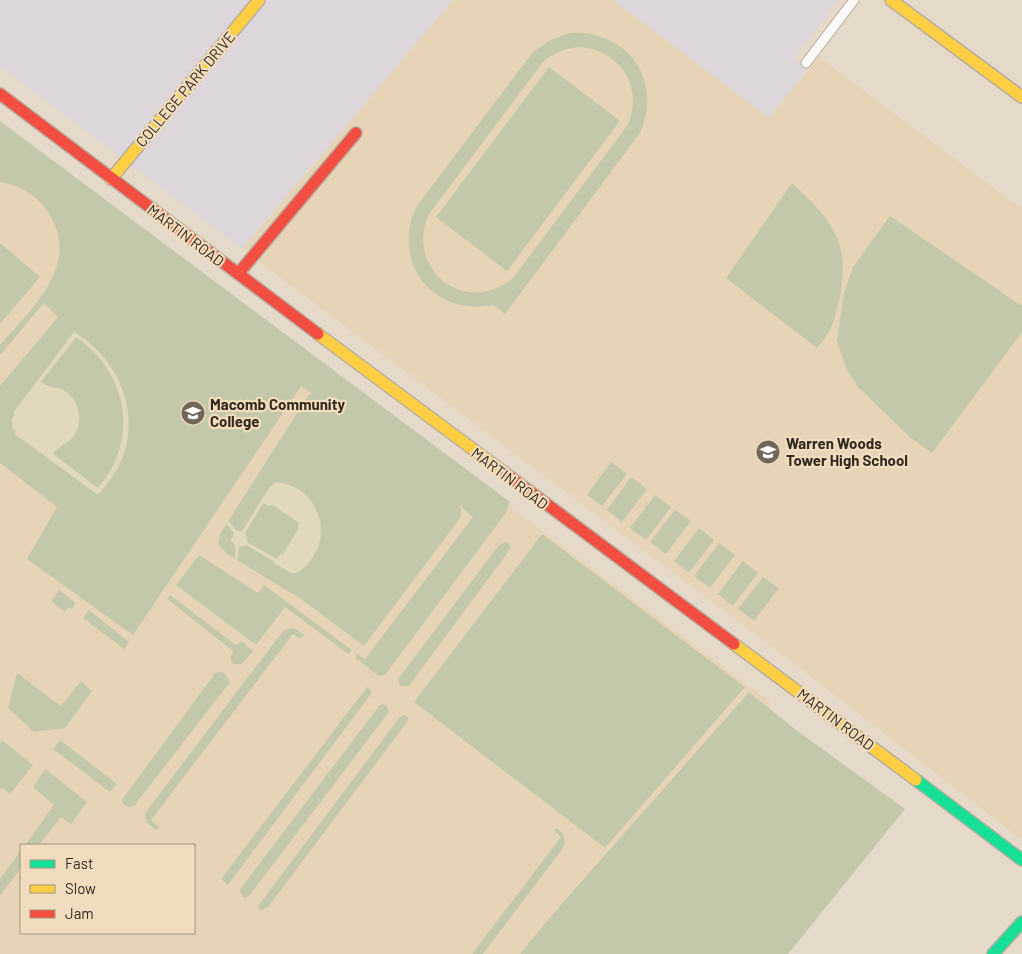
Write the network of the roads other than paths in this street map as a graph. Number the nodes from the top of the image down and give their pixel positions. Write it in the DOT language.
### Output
graph roads {
  1 [pos="259,0"];
  2 [pos="854,0"];
  3 [pos="891,0"];
  4 [pos="806,63"];
  5 [pos="0,94"];
  6 [pos="1022,97"];
  7 [pos="356,133"];
  8 [pos="111,179"];
  9 [pos="238,274"];
  10 [pos="1022,860"];
  11 [pos="1022,922"];
  12 [pos="993,954"];
  1 -- 8 [label="street, COLLEGE PARK DRIVE"];
  2 -- 4 [label="street"];
  3 -- 6 [label="street"];
  5 -- 8 [label="street, MARTIN ROAD"];
  7 -- 9 [label="street"];
  8 -- 9 [label="street, MARTIN ROAD"];
  9 -- 10 [label="street, MARTIN ROAD"];
  11 -- 12 [label="street"];
}
